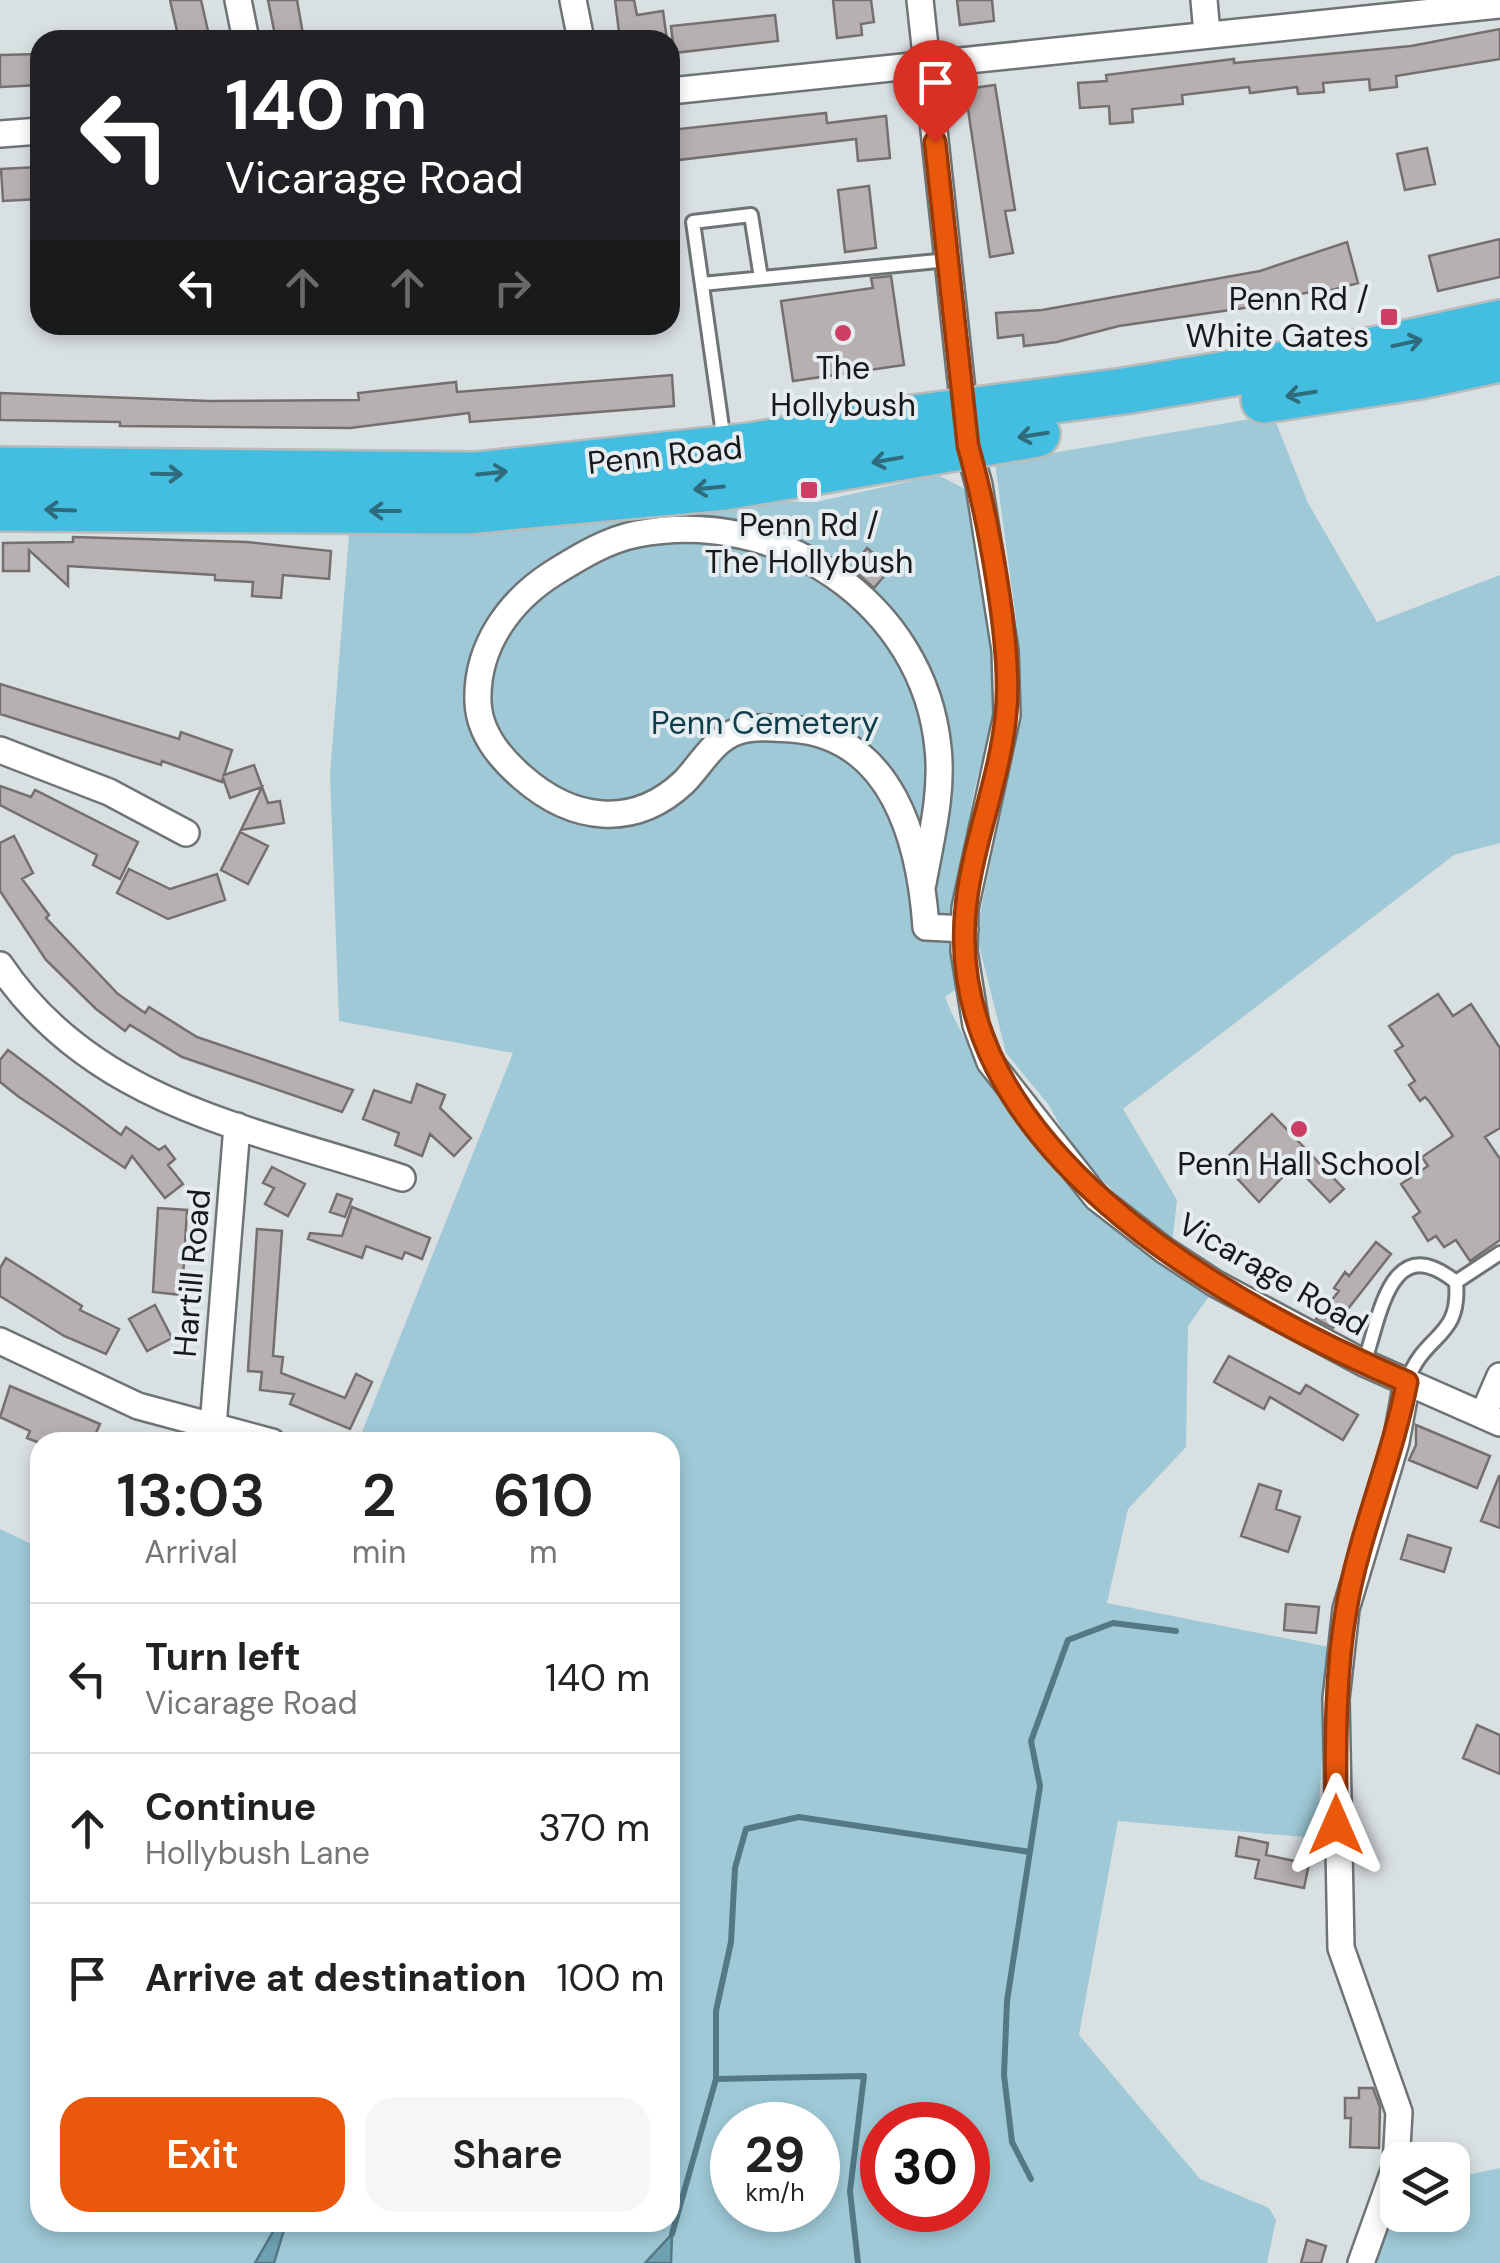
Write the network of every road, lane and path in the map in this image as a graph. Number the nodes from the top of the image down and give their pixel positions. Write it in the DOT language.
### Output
graph roads {
  1 [pos="238,0"];
  2 [pos="573,0"];
  3 [pos="920,0"];
  4 [pos="1204,0"];
  5 [pos="1452,4"];
  6 [pos="1500,5"];
  7 [pos="244,30"];
  8 [pos="579,30"];
  9 [pos="1207,34"];
  10 [pos="926,63"];
  11 [pos="680,90"];
  12 [pos="30,132"];
  13 [pos="0,134"];
  14 [pos="948,260"];
  15 [pos="761,278"];
  16 [pos="702,284"];
  17 [pos="1500,323"];
  18 [pos="1500,358"];
  19 [pos="966,430"];
  20 [pos="726,448"];
  21 [pos="0,470"];
  22 [pos="0,508"];
  23 [pos="0,750"];
  24 [pos="186,833"];
  25 [pos="923,882"];
  26 [pos="965,929"];
  27 [pos="0,965"];
  28 [pos="237,1126"];
  29 [pos="402,1178"];
  30 [pos="1500,1252"];
  31 [pos="1456,1282"];
  32 [pos="0,1341"];
  33 [pos="1364,1363"];
  34 [pos="1500,1376"];
  35 [pos="1407,1382"];
  36 [pos="1491,1419"];
  37 [pos="212,1426"];
  38 [pos="234,1432"];
  39 [pos="1361,2263"];
  1 -- 7 [label="street"];
  2 -- 8 [label="street"];
  3 -- 10 [label="street, Vicarage Road"];
  4 -- 9 [label="street"];
  5 -- 6 [label="street"];
  5 -- 9 [label="street"];
  9 -- 10 [label="street"];
  10 -- 11 [label="street"];
  10 -- 14 [label="street, Vicarage Road"];
  12 -- 13 [label="street"];
  14 -- 15 [label="lane"];
  14 -- 19 [label="street, Vicarage Road"];
  15 -- 16 [label="lane"];
  15 -- 16 [label="lane"];
  16 -- 20 [label="lane"];
  19 -- 17 [label="highway, Penn Road, one-way"];
  18 -- 19 [label="highway, Penn Road, one-way"];
  19 -- 20 [label="highway, Penn Road"];
  19 -- 22 [label="highway, Penn Road, one-way"];
  19 -- 26 [label="street, Vicarage Road"];
  21 -- 20 [label="highway, Penn Road, one-way"];
  23 -- 24 [label="street"];
  25 -- 25 [label="street"];
  25 -- 26 [label="street"];
  26 -- 33 [label="street, Vicarage Road"];
  27 -- 28 [label="street"];
  28 -- 29 [label="street"];
  28 -- 37 [label="street, Hartill Road"];
  30 -- 31 [label="lane"];
  31 -- 33 [label="lane"];
  31 -- 35 [label="lane"];
  32 -- 37 [label="street"];
  33 -- 35 [label="street, Vicarage Road"];
  34 -- 36 [label="street"];
  35 -- 36 [label="street, Vicarage Road"];
  35 -- 39 [label="street"];
  37 -- 38 [label="street"];
}
